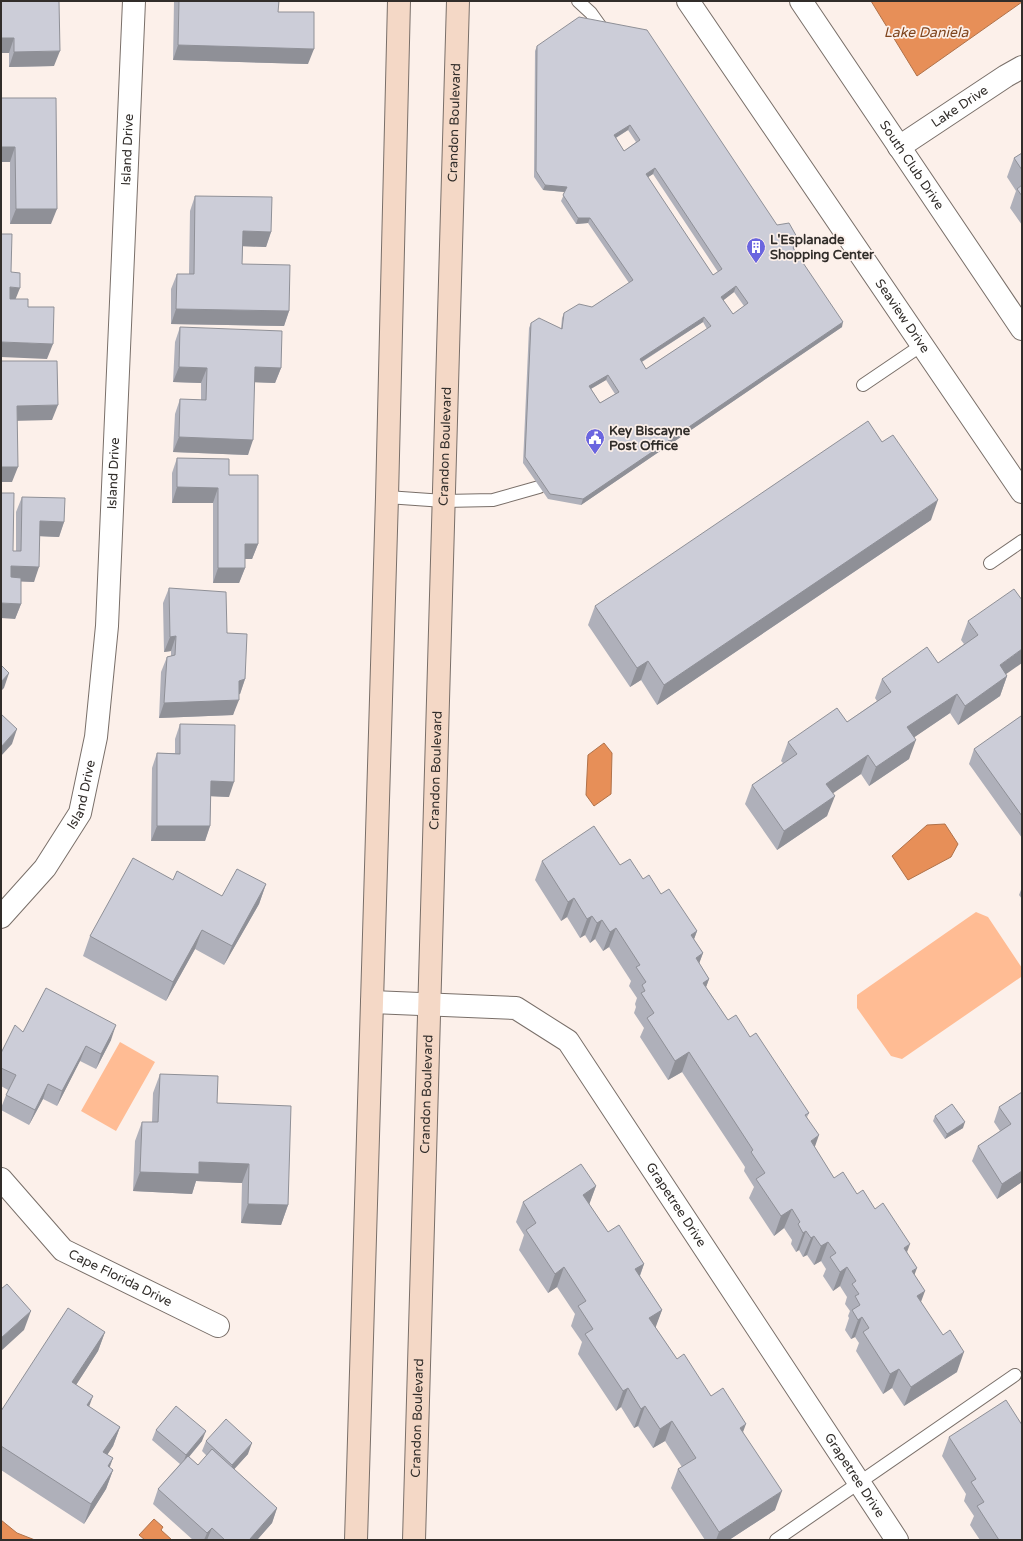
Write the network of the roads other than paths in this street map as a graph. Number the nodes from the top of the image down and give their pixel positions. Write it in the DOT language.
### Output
graph roads {
  1 [pos="134,1"];
  2 [pos="399,1"];
  3 [pos="458,1"];
  4 [pos="578,1"];
  5 [pos="688,1"];
  6 [pos="801,1"];
  7 [pos="601,27"];
  8 [pos="1022,67"];
  9 [pos="899,147"];
  10 [pos="1022,329"];
  11 [pos="922,345"];
  12 [pos="863,385"];
  13 [pos="539,486"];
  14 [pos="1022,492"];
  15 [pos="387,497"];
  16 [pos="444,501"];
  17 [pos="1022,541"];
  18 [pos="990,563"];
  19 [pos="1,917"];
  20 [pos="372,1002"];
  21 [pos="428,1004"];
  22 [pos="1,1179"];
  23 [pos="218,1326"];
  24 [pos="1015,1374"];
  25 [pos="859,1484"];
  26 [pos="356,1540"];
  27 [pos="414,1540"];
  28 [pos="776,1540"];
  29 [pos="897,1540"];
  1 -- 19 [label="street, Island Drive"];
  2 -- 15 [label="main road"];
  3 -- 16 [label="main road, Crandon Boulevard"];
  4 -- 7 [label="lane"];
  5 -- 11 [label="street, Seaview Drive"];
  6 -- 9 [label="street, South Club Drive"];
  8 -- 9 [label="street, Lake Drive"];
  9 -- 10 [label="street, South Club Drive"];
  11 -- 12 [label="lane"];
  11 -- 14 [label="street, Seaview Drive"];
  13 -- 16 [label="lane"];
  15 -- 16 [label="lane"];
  15 -- 20 [label="main road"];
  16 -- 21 [label="main road, Crandon Boulevard"];
  17 -- 18 [label="lane"];
  20 -- 21 [label="street, Grapetree Drive"];
  20 -- 26 [label="main road"];
  21 -- 25 [label="street, Grapetree Drive"];
  21 -- 27 [label="main road, Crandon Boulevard"];
  22 -- 23 [label="street, Cape Florida Drive"];
  24 -- 25 [label="lane"];
  25 -- 28 [label="lane"];
  25 -- 29 [label="street, Grapetree Drive"];
}
